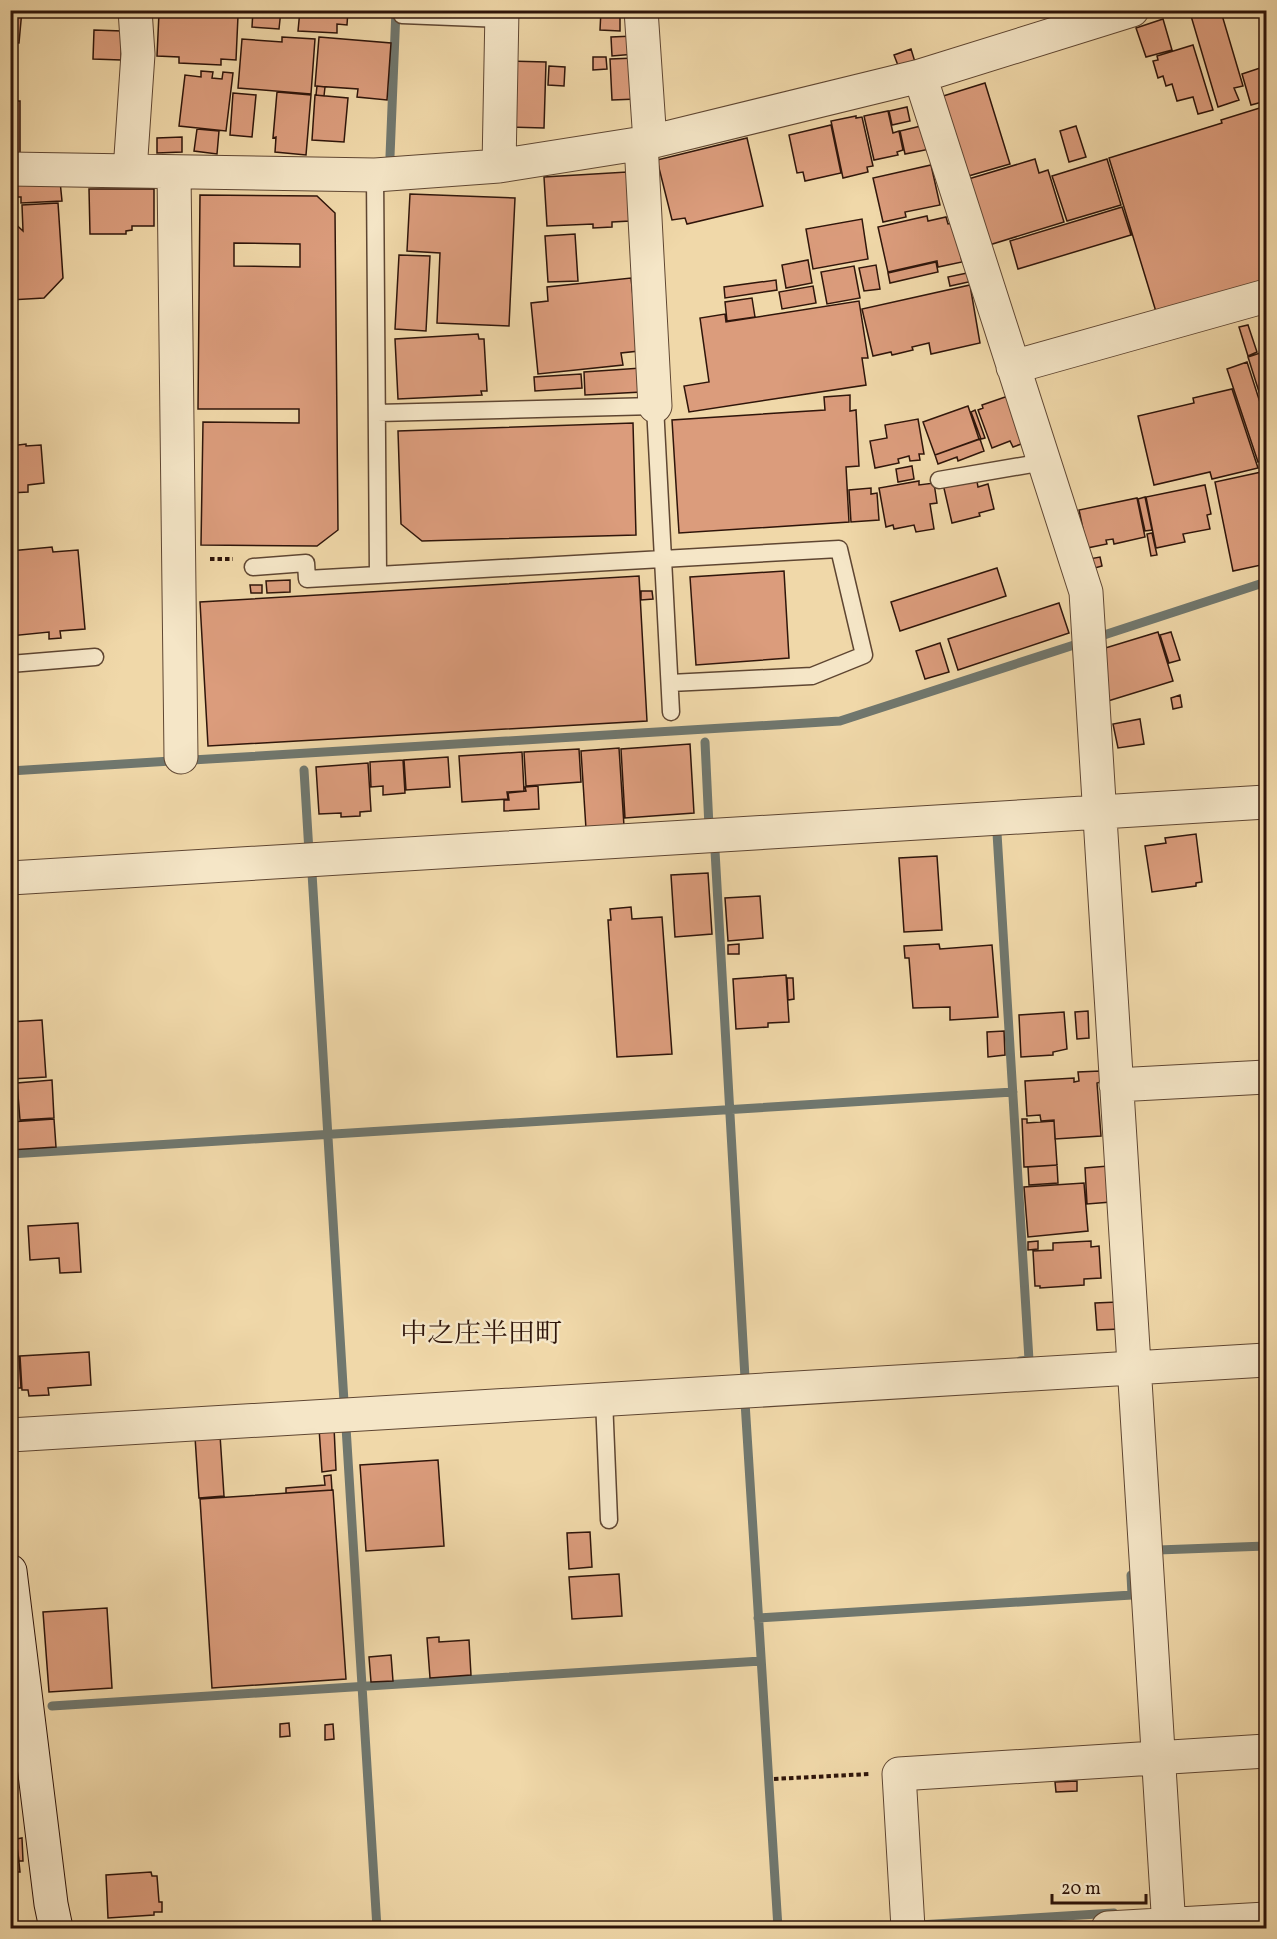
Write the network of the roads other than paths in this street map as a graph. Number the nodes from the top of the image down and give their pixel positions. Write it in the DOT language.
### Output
graph roads {
  1 [pos="135,10"];
  2 [pos="641,10"];
  3 [pos="1132,10"];
  4 [pos="402,15"];
  5 [pos="502,15"];
  6 [pos="920,76"];
  7 [pos="646,142"];
  8 [pos="499,166"];
  9 [pos="10,169"];
  10 [pos="130,171"];
  11 [pos="174,172"];
  12 [pos="375,175"];
  13 [pos="1266,296"];
  14 [pos="1013,367"];
  15 [pos="655,406"];
  16 [pos="377,413"];
  17 [pos="1044,462"];
  18 [pos="939,480"];
  19 [pos="663,558"];
  20 [pos="253,567"];
  21 [pos="378,575"];
  22 [pos="95,657"];
  23 [pos="10,664"];
  24 [pos="669,683"];
  25 [pos="671,712"];
  26 [pos="181,757"];
  27 [pos="1266,802"];
  28 [pos="1099,812"];
  29 [pos="10,878"];
  30 [pos="1266,1077"];
  31 [pos="1116,1085"];
  32 [pos="1266,1360"];
  33 [pos="1133,1368"];
  34 [pos="604,1400"];
  35 [pos="10,1435"];
  36 [pos="609,1520"];
  37 [pos="10,1571"];
  38 [pos="1266,1751"];
  39 [pos="1158,1758"];
  40 [pos="1266,1919"];
  41 [pos="1168,1927"];
  42 [pos="56,1929"];
  43 [pos="908,1929"];
  44 [pos="1108,1929"];
  1 -- 10 [label="street"];
  2 -- 7 [label="street"];
  3 -- 6 [label="street"];
  4 -- 5 [label="lane"];
  5 -- 8 [label="street"];
  6 -- 7 [label="street"];
  6 -- 14 [label="street"];
  7 -- 8 [label="street"];
  7 -- 15 [label="street"];
  8 -- 12 [label="street"];
  9 -- 10 [label="street"];
  10 -- 11 [label="street"];
  11 -- 12 [label="street"];
  11 -- 26 [label="street"];
  12 -- 16 [label="lane"];
  13 -- 14 [label="street"];
  14 -- 17 [label="street"];
  15 -- 16 [label="lane"];
  15 -- 19 [label="lane"];
  16 -- 21 [label="lane"];
  17 -- 18 [label="lane"];
  17 -- 28 [label="street"];
  19 -- 21 [label="lane"];
  19 -- 24 [label="lane"];
  19 -- 24 [label="lane"];
  20 -- 21 [label="lane"];
  22 -- 23 [label="lane"];
  24 -- 25 [label="lane"];
  27 -- 28 [label="street"];
  28 -- 29 [label="street"];
  28 -- 31 [label="street"];
  30 -- 31 [label="street"];
  31 -- 33 [label="street"];
  32 -- 33 [label="street"];
  33 -- 34 [label="street"];
  33 -- 39 [label="street"];
  34 -- 35 [label="street"];
  34 -- 36 [label="lane"];
  37 -- 42 [label="street"];
  38 -- 39 [label="street"];
  39 -- 41 [label="street"];
  39 -- 43 [label="street"];
  40 -- 41 [label="street"];
  41 -- 44 [label="street"];
}
